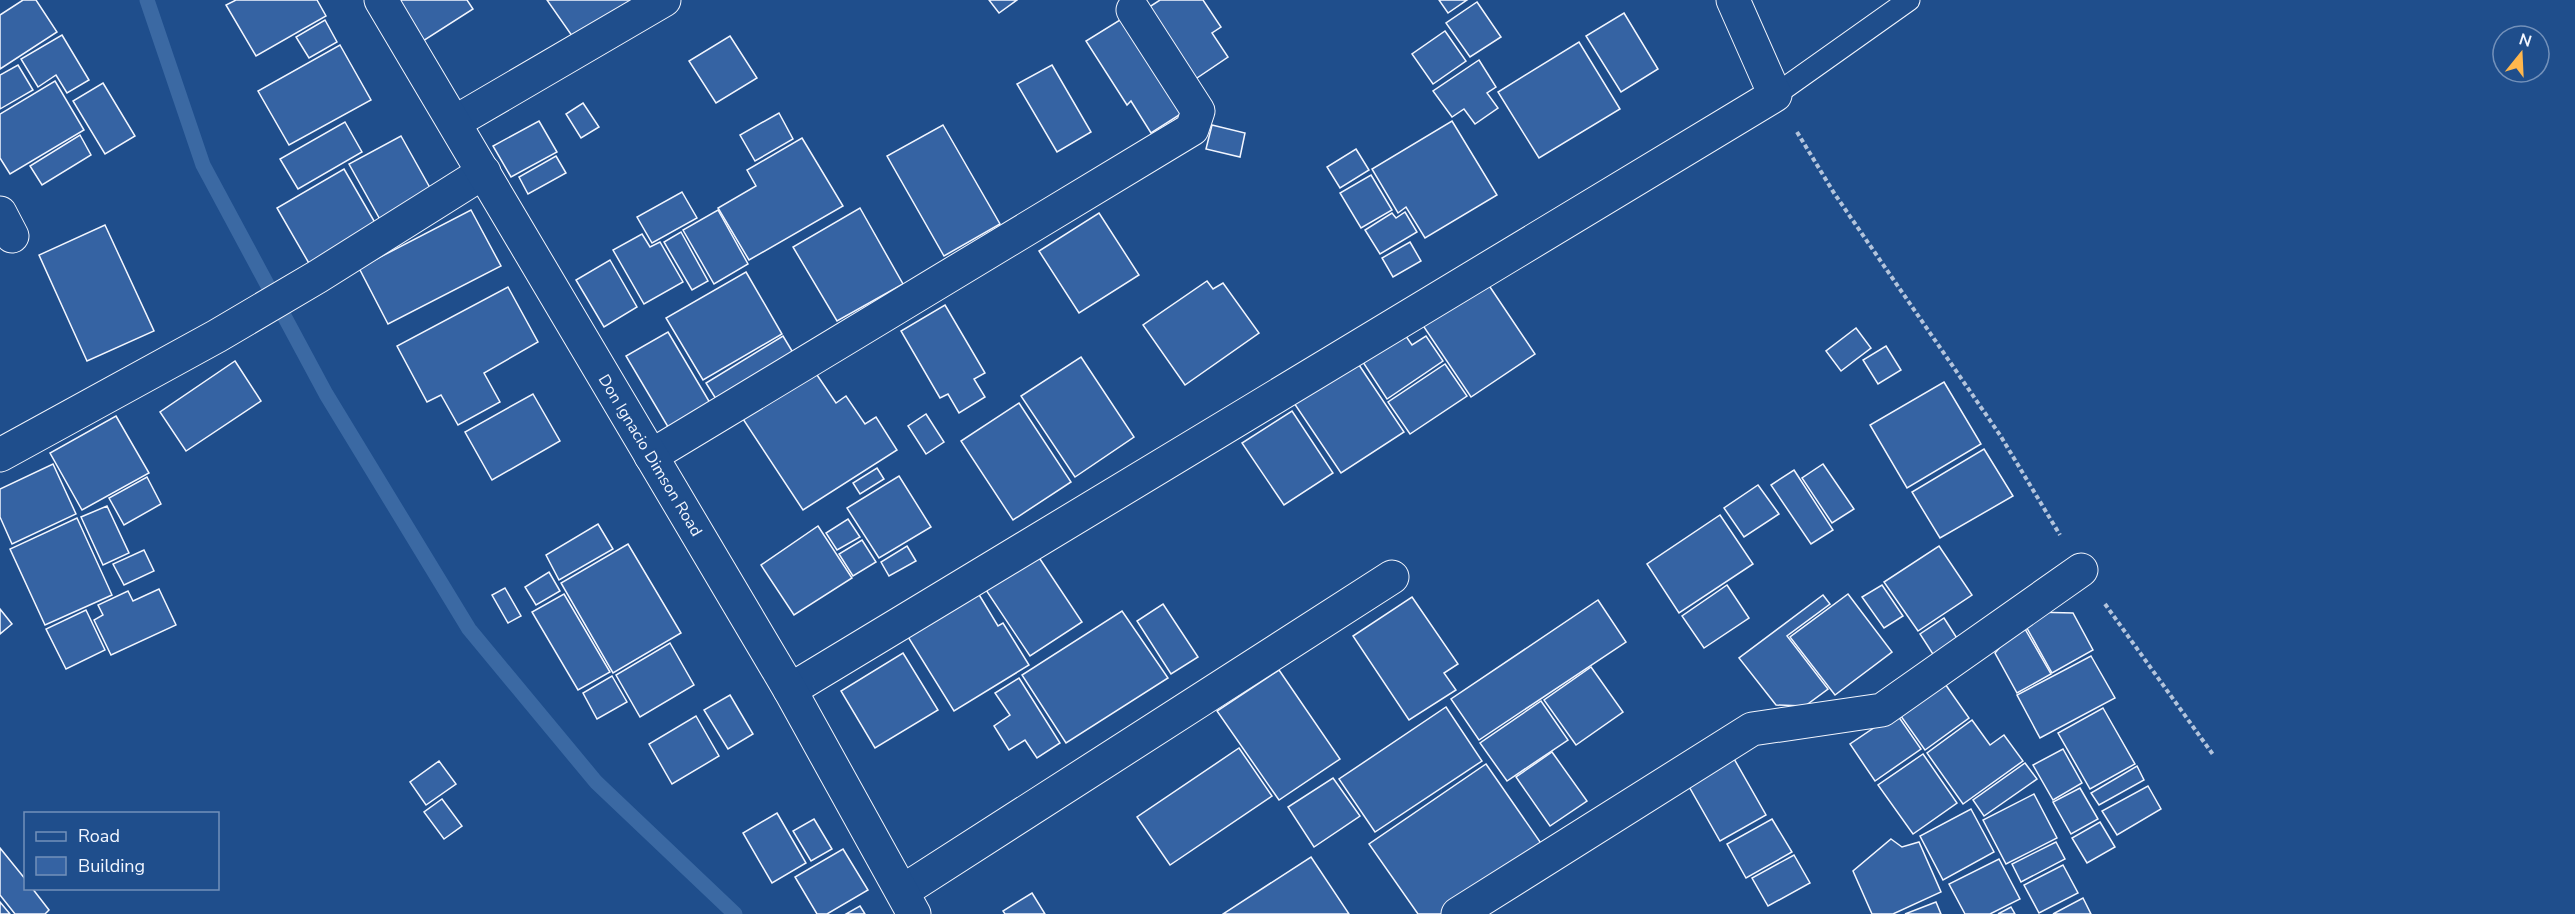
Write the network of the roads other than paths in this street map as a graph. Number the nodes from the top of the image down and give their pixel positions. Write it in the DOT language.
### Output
graph roads {
  1 [pos="381,0"];
  2 [pos="664,0"];
  3 [pos="1733,0"];
  4 [pos="1909,0"];
  5 [pos="1133,10"];
  6 [pos="1775,95"];
  7 [pos="454,122"];
  8 [pos="484,172"];
  9 [pos="0,455"];
  10 [pos="651,456"];
  11 [pos="2081,570"];
  12 [pos="1392,577"];
  13 [pos="790,690"];
  14 [pos="908,902"];
  15 [pos="1458,914"];
  1 -- 7 [label="street, Don Ignacio Dimson Road"];
  2 -- 7 [label="street"];
  3 -- 6 [label="street"];
  4 -- 6 [label="lane"];
  5 -- 10 [label="street"];
  6 -- 13 [label="street"];
  7 -- 8 [label="street, Don Ignacio Dimson Road"];
  8 -- 9 [label="street"];
  8 -- 10 [label="street, Don Ignacio Dimson Road"];
  10 -- 13 [label="street, Don Ignacio Dimson Road"];
  11 -- 15 [label="street"];
  12 -- 14 [label="street"];
  13 -- 14 [label="street, Don Ignacio Dimson Road"];
}
